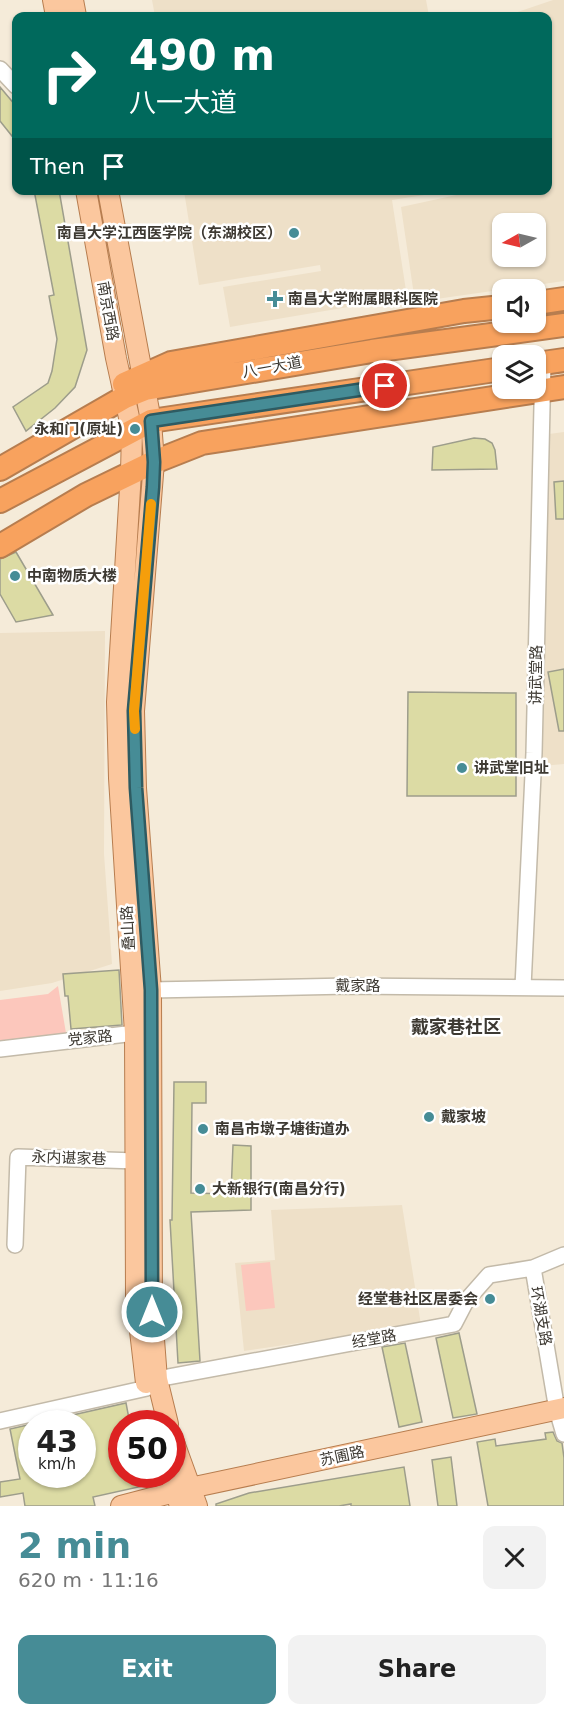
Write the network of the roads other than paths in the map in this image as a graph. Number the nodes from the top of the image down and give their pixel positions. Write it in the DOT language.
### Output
graph roads {
  1 [pos="0,69"];
  2 [pos="12,82"];
  3 [pos="87,195"];
  4 [pos="109,195"];
  5 [pos="564,299"];
  6 [pos="546,302"];
  7 [pos="492,308"];
  8 [pos="564,325"];
  9 [pos="548,362"];
  10 [pos="492,371"];
  11 [pos="133,387"];
  12 [pos="554,388"];
  13 [pos="141,426"];
  14 [pos="0,459"];
  15 [pos="154,462"];
  16 [pos="0,469"];
  17 [pos="131,472"];
  18 [pos="0,501"];
  19 [pos="0,546"];
  20 [pos="523,987"];
  21 [pos="564,988"];
  22 [pos="151,990"];
  23 [pos="135,1033"];
  24 [pos="0,1049"];
  25 [pos="136,1161"];
  26 [pos="15,1245"];
  27 [pos="564,1255"];
  28 [pos="533,1268"];
  29 [pos="152,1383"];
  30 [pos="561,1409"];
  31 [pos="153,1410"];
  32 [pos="163,1410"];
  33 [pos="0,1421"];
  34 [pos="564,1434"];
  35 [pos="183,1494"];
  36 [pos="121,1506"];
  1 -- 2 [label="street"];
  3 -- 11 [label="main road, 南京西路"];
  4 -- 11 [label="main road, 南京西路"];
  5 -- 6 [label="highway"];
  7 -- 11 [label="highway"];
  8 -- 11 [label="highway, 八一大道"];
  9 -- 12 [label="street, 讲武堂路"];
  10 -- 13 [label="highway"];
  11 -- 13 [label="main road, 南京西路"];
  11 -- 14 [label="highway"];
  11 -- 16 [label="highway, 八一大道"];
  12 -- 15 [label="highway"];
  12 -- 20 [label="street, 讲武堂路"];
  13 -- 15 [label="main road, 叠山路"];
  13 -- 17 [label="main road, 叠山路"];
  13 -- 18 [label="highway"];
  15 -- 17 [label="highway"];
  15 -- 22 [label="main road, 叠山路"];
  17 -- 19 [label="highway"];
  17 -- 23 [label="main road, 叠山路"];
  20 -- 21 [label="street, 戴家路"];
  20 -- 22 [label="street, 戴家路"];
  22 -- 23 [label="street, 党家路"];
  22 -- 29 [label="main road, 叠山路"];
  23 -- 24 [label="street, 党家路"];
  23 -- 25 [label="main road, 叠山路"];
  25 -- 26 [label="street, 永内谌家巷"];
  25 -- 29 [label="main road, 叠山路"];
  27 -- 28 [label="street, 经堂路"];
  28 -- 29 [label="street, 经堂路"];
  28 -- 30 [label="street, 环湖支路"];
  29 -- 31 [label="main road, 叠山路"];
  29 -- 32 [label="main road, 叠山路"];
  29 -- 33 [label="street, 经堂路"];
  30 -- 34 [label="street, 环湖支路"];
  30 -- 35 [label="main road, 苏圃路"];
  35 -- 36 [label="main road, 苏圃路"];
}
